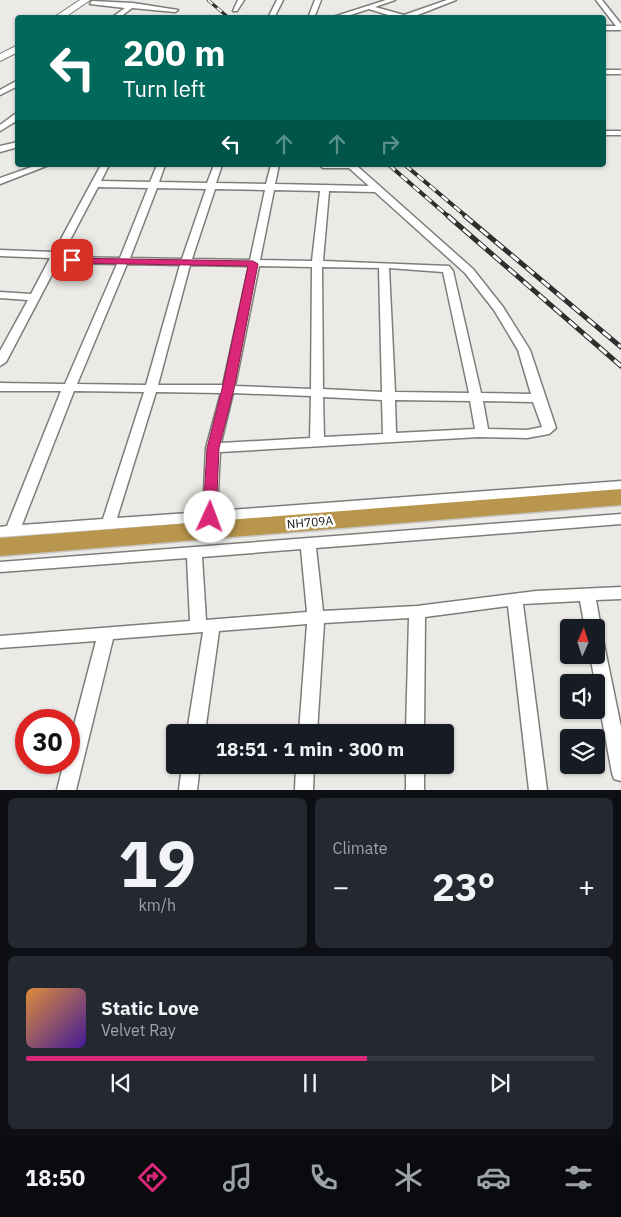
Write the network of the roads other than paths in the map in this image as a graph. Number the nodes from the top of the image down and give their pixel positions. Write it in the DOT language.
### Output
graph roads {
  1 [pos="141,0"];
  2 [pos="241,0"];
  3 [pos="280,0"];
  4 [pos="318,0"];
  5 [pos="358,0"];
  6 [pos="392,0"];
  7 [pos="454,0"];
  8 [pos="599,0"];
  9 [pos="91,1"];
  10 [pos="132,6"];
  11 [pos="368,7"];
  12 [pos="175,10"];
  13 [pos="235,10"];
  14 [pos="355,11"];
  15 [pos="63,15"];
  16 [pos="72,15"];
  17 [pos="118,15"];
  18 [pos="272,15"];
  19 [pos="312,15"];
  20 [pos="342,15"];
  21 [pos="396,15"];
  22 [pos="409,15"];
  23 [pos="606,28"];
  24 [pos="621,28"];
  25 [pos="15,42"];
  26 [pos="15,50"];
  27 [pos="0,51"];
  28 [pos="0,58"];
  29 [pos="606,72"];
  30 [pos="621,72"];
  31 [pos="9,80"];
  32 [pos="15,81"];
  33 [pos="15,84"];
  34 [pos="0,93"];
  35 [pos="15,118"];
  36 [pos="0,128"];
  37 [pos="606,133"];
  38 [pos="621,133"];
  39 [pos="0,139"];
  40 [pos="15,142"];
  41 [pos="15,144"];
  42 [pos="0,149"];
  43 [pos="39,167"];
  44 [pos="104,167"];
  45 [pos="160,167"];
  46 [pos="217,167"];
  47 [pos="275,167"];
  48 [pos="353,167"];
  49 [pos="0,181"];
  50 [pos="94,184"];
  51 [pos="154,186"];
  52 [pos="212,186"];
  53 [pos="271,188"];
  54 [pos="326,188"];
  55 [pos="376,189"];
  56 [pos="0,252"];
  57 [pos="56,258"];
  58 [pos="124,261"];
  59 [pos="186,262"];
  60 [pos="253,264"];
  61 [pos="317,265"];
  62 [pos="384,265"];
  63 [pos="0,296"];
  64 [pos="34,297"];
  65 [pos="0,362"];
  66 [pos="0,387"];
  67 [pos="69,388"];
  68 [pos="151,388"];
  69 [pos="228,389"];
  70 [pos="317,393"];
  71 [pos="388,396"];
  72 [pos="476,398"];
  73 [pos="538,398"];
  74 [pos="482,433"];
  75 [pos="390,438"];
  76 [pos="317,442"];
  77 [pos="213,448"];
  78 [pos="621,486"];
  79 [pos="621,497"];
  80 [pos="210,517"];
  81 [pos="621,519"];
  82 [pos="108,525"];
  83 [pos="4,537"];
  84 [pos="308,543"];
  85 [pos="194,552"];
  86 [pos="0,567"];
  87 [pos="621,593"];
  88 [pos="587,595"];
  89 [pos="515,600"];
  90 [pos="416,612"];
  91 [pos="316,617"];
  92 [pos="591,619"];
  93 [pos="205,627"];
  94 [pos="106,634"];
  95 [pos="0,642"];
  96 [pos="600,664"];
  97 [pos="197,724"];
  98 [pos="309,724"];
  99 [pos="415,724"];
  100 [pos="190,774"];
  101 [pos="305,774"];
  102 [pos="415,774"];
  103 [pos="621,774"];
  104 [pos="66,790"];
  105 [pos="188,790"];
  106 [pos="304,790"];
  107 [pos="415,790"];
  108 [pos="538,790"];
  1 -- 10 [label="street"];
  2 -- 13 [label="street"];
  3 -- 18 [label="street"];
  4 -- 19 [label="street"];
  5 -- 14 [label="street"];
  6 -- 11 [label="street"];
  7 -- 22 [label="street"];
  8 -- 24 [label="street"];
  9 -- 10 [label="street"];
  9 -- 15 [label="main road"];
  9 -- 16 [label="main road"];
  10 -- 12 [label="street"];
  10 -- 17 [label="street"];
  11 -- 14 [label="street"];
  11 -- 21 [label="street"];
  14 -- 20 [label="street"];
  23 -- 24 [label="street"];
  25 -- 27 [label="main road"];
  26 -- 28 [label="main road"];
  29 -- 30 [label="street"];
  31 -- 32 [label="street"];
  33 -- 34 [label="street"];
  35 -- 36 [label="street"];
  37 -- 38 [label="street"];
  39 -- 40 [label="street"];
  41 -- 42 [label="street"];
  43 -- 49 [label="street"];
  44 -- 50 [label="street"];
  45 -- 51 [label="street"];
  46 -- 52 [label="street"];
  47 -- 53 [label="street"];
  48 -- 55 [label="street"];
  50 -- 51 [label="street"];
  50 -- 57 [label="street"];
  51 -- 52 [label="street"];
  51 -- 58 [label="street"];
  52 -- 53 [label="street"];
  52 -- 59 [label="street"];
  53 -- 54 [label="street"];
  53 -- 60 [label="street"];
  54 -- 55 [label="street"];
  54 -- 61 [label="street"];
  55 -- 73 [label="street"];
  56 -- 57 [label="street"];
  57 -- 58 [label="street"];
  57 -- 64 [label="street"];
  58 -- 59 [label="street"];
  58 -- 67 [label="street"];
  59 -- 60 [label="street"];
  59 -- 68 [label="street"];
  60 -- 61 [label="street"];
  60 -- 69 [label="street"];
  61 -- 62 [label="street"];
  61 -- 70 [label="street"];
  62 -- 71 [label="street"];
  62 -- 72 [label="street"];
  63 -- 64 [label="street"];
  64 -- 65 [label="street"];
  66 -- 67 [label="street"];
  67 -- 68 [label="street"];
  67 -- 83 [label="street"];
  68 -- 69 [label="street"];
  68 -- 82 [label="street"];
  69 -- 70 [label="street"];
  69 -- 77 [label="street"];
  70 -- 71 [label="street"];
  70 -- 76 [label="street"];
  71 -- 72 [label="street"];
  71 -- 75 [label="street"];
  72 -- 73 [label="street"];
  72 -- 74 [label="street"];
  73 -- 74 [label="street"];
  74 -- 75 [label="street"];
  75 -- 76 [label="street"];
  76 -- 77 [label="street"];
  77 -- 80 [label="street"];
  78 -- 80 [label="street"];
  79 -- 83 [label="highway, NH709A"];
  80 -- 82 [label="street"];
  81 -- 84 [label="street"];
  82 -- 83 [label="street"];
  84 -- 85 [label="street"];
  84 -- 91 [label="street"];
  85 -- 86 [label="street"];
  85 -- 93 [label="street"];
  87 -- 88 [label="street"];
  88 -- 89 [label="street"];
  88 -- 92 [label="street"];
  89 -- 90 [label="street"];
  89 -- 108 [label="street"];
  90 -- 91 [label="street"];
  90 -- 99 [label="street"];
  91 -- 93 [label="street"];
  91 -- 98 [label="street"];
  93 -- 94 [label="street"];
  93 -- 97 [label="street"];
  94 -- 95 [label="street"];
  94 -- 104 [label="street"];
  96 -- 103 [label="street"];
  100 -- 105 [label="street"];
  101 -- 106 [label="street"];
  102 -- 107 [label="street"];
}
